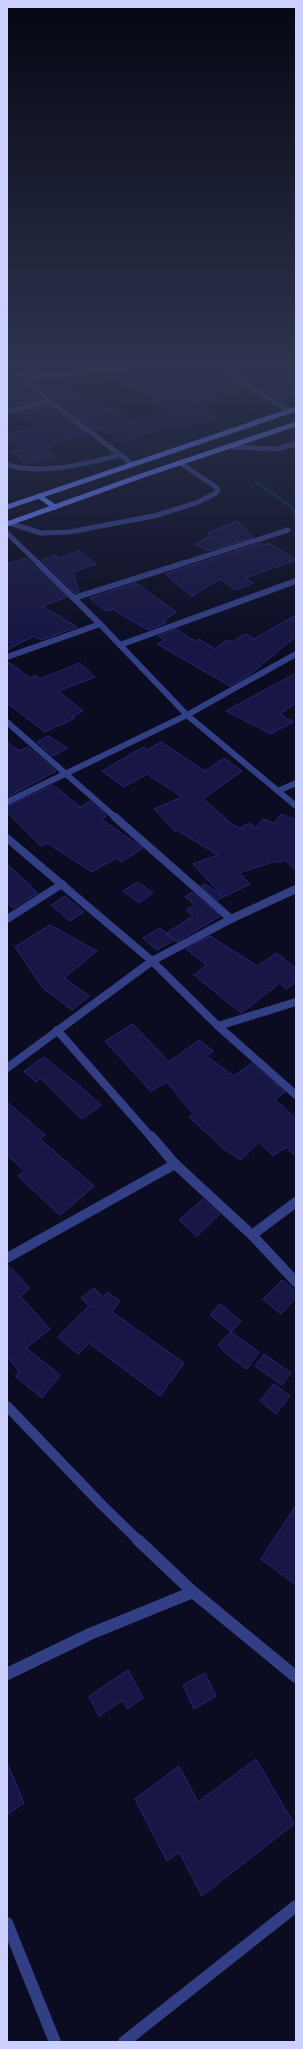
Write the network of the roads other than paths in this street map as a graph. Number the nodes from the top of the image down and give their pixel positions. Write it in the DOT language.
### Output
graph roads {
  1 [pos="101,459"];
  2 [pos="125,459"];
  3 [pos="148,459"];
  4 [pos="194,459"];
  5 [pos="180,463"];
  6 [pos="132,464"];
  7 [pos="7,466"];
  8 [pos="39,496"];
  9 [pos="7,507"];
  10 [pos="55,507"];
  11 [pos="8,524"];
  12 [pos="288,530"];
  13 [pos="7,533"];
  14 [pos="296,581"];
  15 [pos="74,598"];
  16 [pos="100,624"];
  17 [pos="120,645"];
  18 [pos="296,654"];
  19 [pos="7,657"];
  20 [pos="187,715"];
  21 [pos="7,722"];
  22 [pos="64,774"];
  23 [pos="296,783"];
  24 [pos="278,791"];
  25 [pos="7,802"];
  26 [pos="296,806"];
  27 [pos="7,838"];
  28 [pos="62,884"];
  29 [pos="296,889"];
  30 [pos="7,919"];
  31 [pos="231,919"];
  32 [pos="152,962"];
  33 [pos="296,1002"];
  34 [pos="218,1026"];
  35 [pos="57,1030"];
  36 [pos="7,1068"];
  37 [pos="296,1095"];
  38 [pos="175,1164"];
  39 [pos="296,1202"];
  40 [pos="252,1235"];
  41 [pos="7,1258"];
  42 [pos="296,1282"];
  43 [pos="7,1406"];
  44 [pos="193,1592"];
  45 [pos="7,1674"];
  46 [pos="296,1677"];
  47 [pos="296,1906"];
  48 [pos="7,1923"];
  49 [pos="55,2042"];
  50 [pos="124,2042"];
  1 -- 7 [label="street"];
  2 -- 6 [label="street"];
  3 -- 6 [label="main road"];
  4 -- 5 [label="main road"];
  5 -- 10 [label="main road"];
  5 -- 11 [label="street"];
  6 -- 8 [label="main road"];
  8 -- 9 [label="main road"];
  8 -- 10 [label="main road"];
  10 -- 11 [label="main road"];
  12 -- 15 [label="street"];
  13 -- 15 [label="street"];
  14 -- 17 [label="street"];
  15 -- 16 [label="street"];
  16 -- 17 [label="street"];
  16 -- 19 [label="street"];
  17 -- 20 [label="street"];
  18 -- 20 [label="street"];
  20 -- 22 [label="street"];
  20 -- 24 [label="street"];
  21 -- 22 [label="street"];
  22 -- 25 [label="street"];
  22 -- 31 [label="street"];
  23 -- 24 [label="street"];
  24 -- 26 [label="street"];
  27 -- 28 [label="street"];
  28 -- 30 [label="street"];
  28 -- 32 [label="street"];
  29 -- 31 [label="street"];
  31 -- 32 [label="street"];
  32 -- 34 [label="street"];
  32 -- 35 [label="street"];
  33 -- 34 [label="street"];
  34 -- 37 [label="street"];
  35 -- 36 [label="street"];
  35 -- 38 [label="street"];
  38 -- 40 [label="street"];
  38 -- 41 [label="street"];
  39 -- 40 [label="street"];
  40 -- 42 [label="street"];
  43 -- 44 [label="street"];
  44 -- 45 [label="street"];
  44 -- 46 [label="street"];
  47 -- 50 [label="street"];
  48 -- 49 [label="street"];
}
